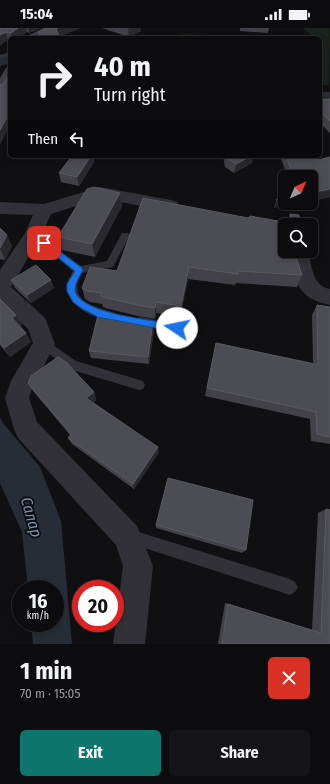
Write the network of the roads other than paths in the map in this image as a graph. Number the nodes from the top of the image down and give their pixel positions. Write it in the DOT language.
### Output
graph roads {
  1 [pos="53,28"];
  2 [pos="35,36"];
  3 [pos="7,74"];
  4 [pos="0,89"];
  5 [pos="0,208"];
  6 [pos="185,209"];
  7 [pos="44,210"];
  8 [pos="33,234"];
  9 [pos="125,235"];
  10 [pos="301,258"];
  11 [pos="79,270"];
  12 [pos="0,288"];
  13 [pos="330,297"];
  14 [pos="177,328"];
  15 [pos="44,344"];
  16 [pos="139,386"];
  17 [pos="127,536"];
  18 [pos="290,587"];
  19 [pos="129,644"];
  1 -- 2 [label="street"];
  3 -- 4 [label="street"];
  5 -- 7 [label="street"];
  6 -- 7 [label="street"];
  7 -- 8 [label="street"];
  8 -- 11 [label="lane"];
  8 -- 12 [label="street"];
  9 -- 11 [label="lane"];
  10 -- 13 [label="street"];
  11 -- 14 [label="lane"];
  12 -- 15 [label="street"];
  15 -- 16 [label="lane"];
  15 -- 17 [label="street"];
  17 -- 18 [label="lane"];
  17 -- 19 [label="street"];
}
